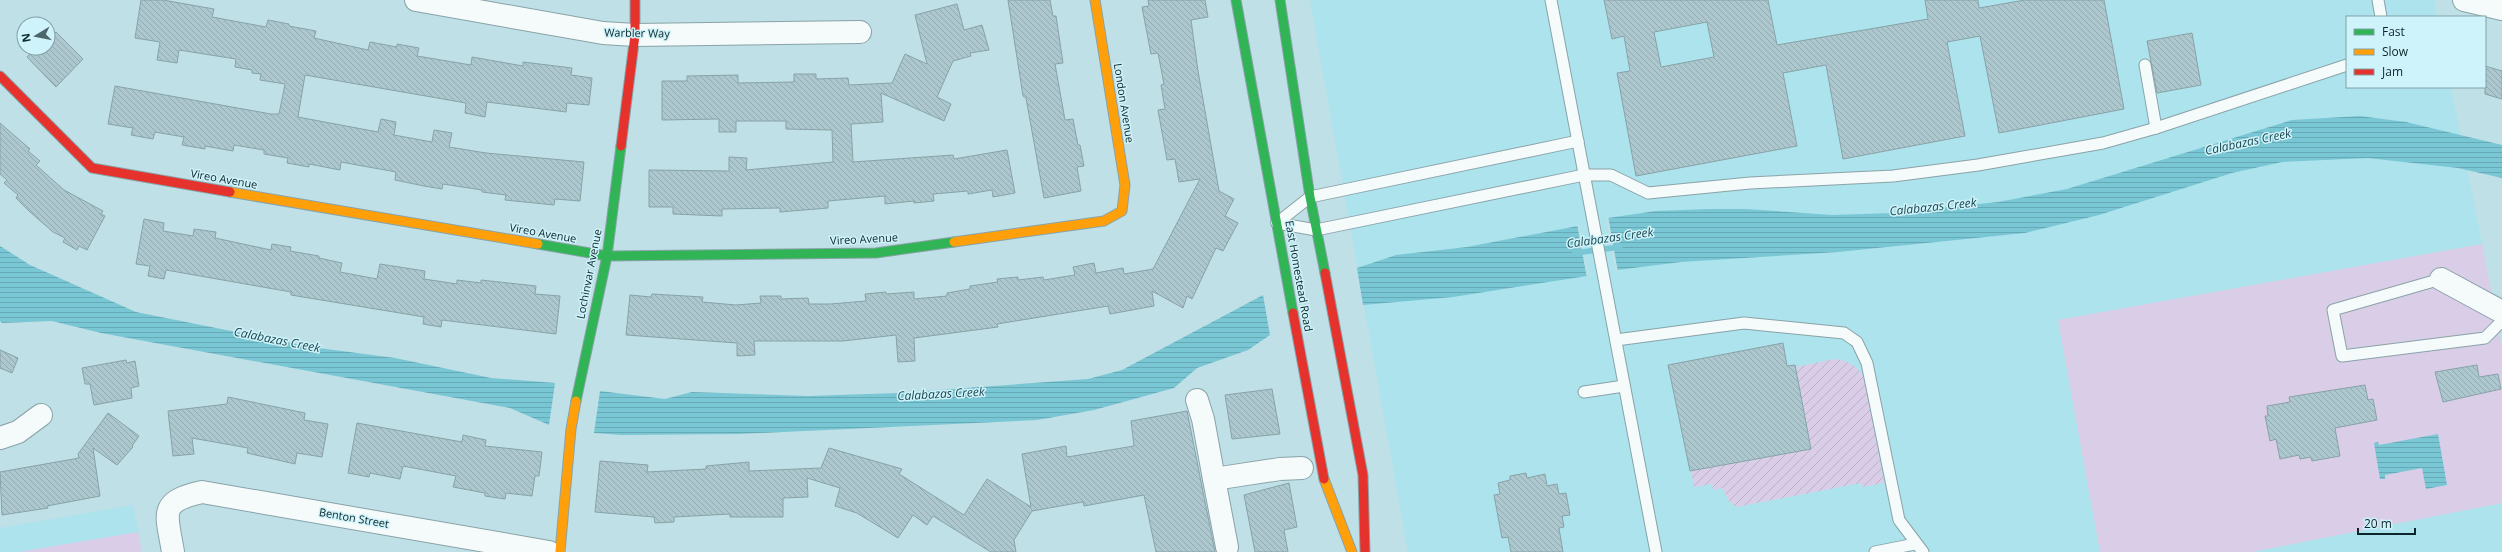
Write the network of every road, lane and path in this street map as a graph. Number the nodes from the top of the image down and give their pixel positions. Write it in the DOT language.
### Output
graph roads {
  1 [pos="416,0"];
  2 [pos="635,0"];
  3 [pos="1095,0"];
  4 [pos="1236,0"];
  5 [pos="1280,0"];
  6 [pos="1551,0"];
  7 [pos="2378,0"];
  8 [pos="2464,0"];
  9 [pos="2502,9"];
  10 [pos="2381,16"];
  11 [pos="860,32"];
  12 [pos="634,35"];
  13 [pos="2145,65"];
  14 [pos="2346,65"];
  15 [pos="0,76"];
  16 [pos="2156,128"];
  17 [pos="1578,141"];
  18 [pos="1584,174"];
  19 [pos="1310,197"];
  20 [pos="1122,211"];
  21 [pos="1278,223"];
  22 [pos="1316,230"];
  23 [pos="607,256"];
  24 [pos="2441,279"];
  25 [pos="2502,312"];
  26 [pos="2502,321"];
  27 [pos="1616,340"];
  28 [pos="1624,386"];
  29 [pos="1584,392"];
  30 [pos="1196,400"];
  31 [pos="41,415"];
  32 [pos="0,438"];
  33 [pos="1302,468"];
  34 [pos="1214,480"];
  35 [pos="1227,547"];
  36 [pos="1919,548"];
  37 [pos="173,552"];
  38 [pos="549,552"];
  39 [pos="560,552"];
  40 [pos="1352,552"];
  41 [pos="1365,552"];
  42 [pos="1656,552"];
  43 [pos="1875,552"];
  1 -- 12 [label="street, Warbler Way"];
  2 -- 12 [label="street, Lochinvar Avenue"];
  3 -- 20 [label="street, London Avenue"];
  4 -- 21 [label="street, East Homestead Road"];
  5 -- 19 [label="street"];
  6 -- 17 [label="lane"];
  7 -- 10 [label="lane"];
  8 -- 9 [label="street"];
  11 -- 12 [label="street, Warbler Way"];
  12 -- 23 [label="street, Lochinvar Avenue"];
  13 -- 16 [label="lane"];
  14 -- 16 [label="lane"];
  15 -- 23 [label="street, Vireo Avenue"];
  16 -- 18 [label="lane"];
  17 -- 18 [label="lane"];
  17 -- 19 [label="lane"];
  18 -- 22 [label="lane"];
  18 -- 27 [label="lane"];
  19 -- 21 [label="lane"];
  19 -- 22 [label="street"];
  20 -- 23 [label="street, Vireo Avenue"];
  21 -- 22 [label="lane"];
  21 -- 40 [label="street, East Homestead Road"];
  22 -- 41 [label="street"];
  23 -- 39 [label="street, Lochinvar Avenue"];
  24 -- 25 [label="street"];
  24 -- 26 [label="lane"];
  27 -- 28 [label="lane"];
  27 -- 36 [label="lane"];
  28 -- 29 [label="lane"];
  28 -- 42 [label="lane"];
  30 -- 34 [label="street"];
  31 -- 32 [label="street"];
  33 -- 34 [label="street"];
  34 -- 35 [label="street"];
  36 -- 43 [label="lane"];
  37 -- 38 [label="street, Benton Street"];
}
